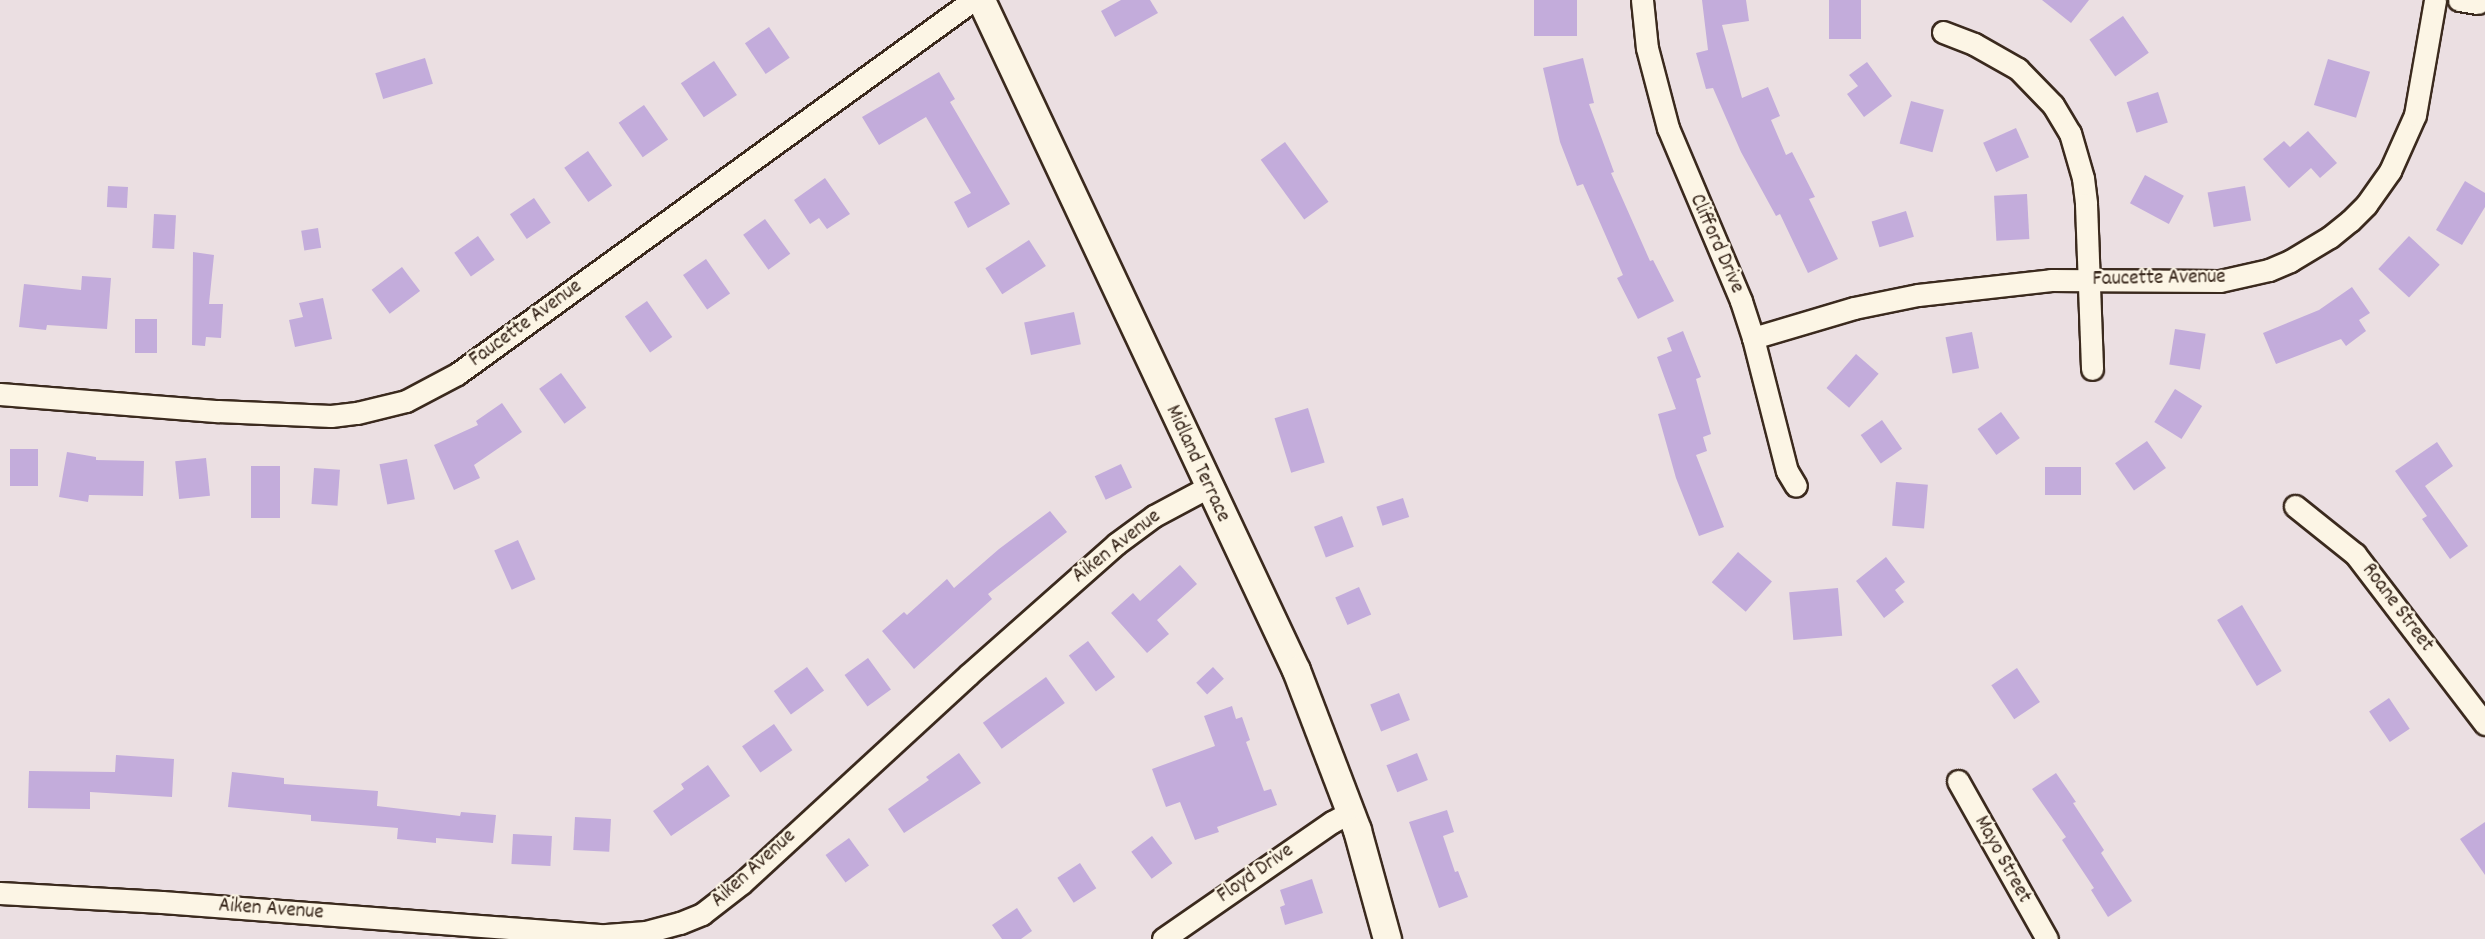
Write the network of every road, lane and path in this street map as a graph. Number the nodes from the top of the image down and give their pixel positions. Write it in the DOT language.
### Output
graph roads {
  1 [pos="973,0"];
  2 [pos="981,0"];
  3 [pos="1641,0"];
  4 [pos="2435,0"];
  5 [pos="1943,32"];
  6 [pos="2088,280"];
  7 [pos="1753,338"];
  8 [pos="2092,369"];
  9 [pos="0,394"];
  10 [pos="1796,486"];
  11 [pos="1208,487"];
  12 [pos="2295,506"];
  13 [pos="2485,724"];
  14 [pos="1958,781"];
  15 [pos="1351,812"];
  16 [pos="0,893"];
  17 [pos="1163,939"];
  18 [pos="1387,939"];
  19 [pos="2047,939"];
  1 -- 9 [label="street, Faucette Avenue"];
  2 -- 11 [label="street, Midland Terrace"];
  3 -- 7 [label="street, Clifford Drive"];
  4 -- 6 [label="street, Faucette Avenue"];
  5 -- 6 [label="street"];
  6 -- 7 [label="street, Faucette Avenue"];
  6 -- 8 [label="street"];
  7 -- 10 [label="street, Clifford Drive"];
  11 -- 15 [label="street, Midland Terrace"];
  11 -- 16 [label="street, Aiken Avenue"];
  12 -- 13 [label="street, Roane Street"];
  14 -- 19 [label="street, Mayo Street"];
  15 -- 17 [label="street, Floyd Drive"];
  15 -- 18 [label="street, Midland Terrace"];
}
